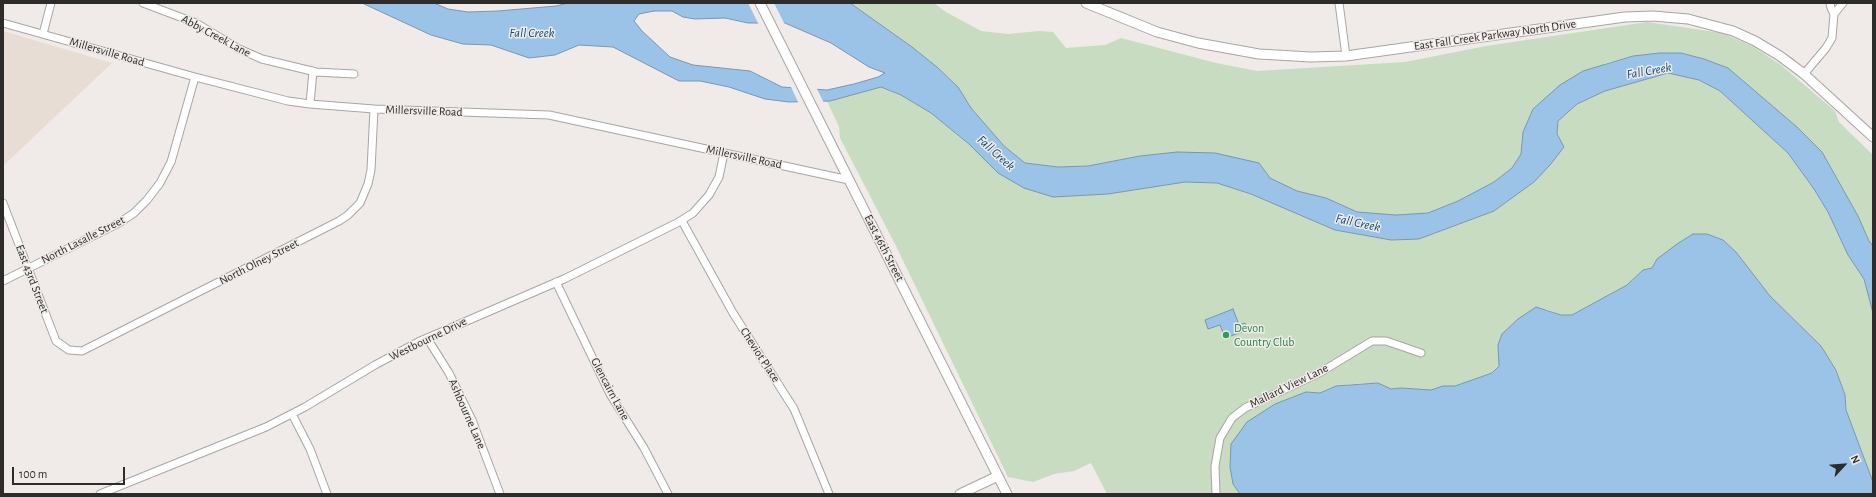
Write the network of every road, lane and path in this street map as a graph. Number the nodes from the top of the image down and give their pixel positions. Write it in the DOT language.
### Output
graph roads {
  1 [pos="52,3"];
  2 [pos="143,3"];
  3 [pos="760,3"];
  4 [pos="1086,3"];
  5 [pos="1338,3"];
  6 [pos="1830,3"];
  7 [pos="1843,3"];
  8 [pos="1834,14"];
  9 [pos="3,23"];
  10 [pos="43,34"];
  11 [pos="1346,56"];
  12 [pos="313,71"];
  13 [pos="354,74"];
  14 [pos="1804,74"];
  15 [pos="195,77"];
  16 [pos="310,104"];
  17 [pos="374,109"];
  18 [pos="1873,138"];
  19 [pos="724,153"];
  20 [pos="849,180"];
  21 [pos="3,203"];
  22 [pos="682,220"];
  23 [pos="28,268"];
  24 [pos="3,281"];
  25 [pos="556,282"];
  26 [pos="428,338"];
  27 [pos="67,350"];
  28 [pos="1421,353"];
  29 [pos="292,414"];
  30 [pos="998,476"];
  31 [pos="100,494"];
  32 [pos="327,494"];
  33 [pos="500,494"];
  34 [pos="668,494"];
  35 [pos="829,494"];
  36 [pos="960,494"];
  37 [pos="1007,494"];
  38 [pos="1216,494"];
  1 -- 10 [label="street"];
  2 -- 12 [label="street, Abby Creek Lane"];
  3 -- 20 [label="main road, East 46th Street"];
  4 -- 11 [label="main road, East Fall Creek Parkway North Drive"];
  5 -- 11 [label="street"];
  6 -- 8 [label="street"];
  7 -- 8 [label="street"];
  8 -- 14 [label="street"];
  9 -- 10 [label="street, Millersville Road"];
  10 -- 15 [label="street, Millersville Road"];
  11 -- 14 [label="main road, East Fall Creek Parkway North Drive"];
  12 -- 13 [label="street, Abby Creek Lane"];
  12 -- 16 [label="street"];
  14 -- 18 [label="main road, East Fall Creek Parkway North Drive"];
  15 -- 16 [label="street, Millersville Road"];
  15 -- 23 [label="street, North Lasalle Street"];
  16 -- 17 [label="street, Millersville Road"];
  17 -- 19 [label="street, Millersville Road"];
  17 -- 27 [label="street, North Olney Street"];
  19 -- 20 [label="street, Millersville Road"];
  19 -- 22 [label="street, Westbourne Drive"];
  20 -- 30 [label="main road, East 46th Street"];
  21 -- 23 [label="street, East 43rd Street"];
  22 -- 25 [label="street, Westbourne Drive"];
  22 -- 35 [label="street, Cheviot Place"];
  23 -- 24 [label="street, North Lasalle Street"];
  23 -- 27 [label="street, East 43rd Street"];
  25 -- 26 [label="street, Westbourne Drive"];
  25 -- 34 [label="street, Glencairn Lane"];
  26 -- 29 [label="street, Westbourne Drive"];
  26 -- 33 [label="street, Ashbourne Lane"];
  28 -- 38 [label="street, Mallard View Lane"];
  29 -- 31 [label="street, Westbourne Drive"];
  29 -- 32 [label="street"];
  30 -- 36 [label="main road"];
  30 -- 37 [label="main road, East 46th Street"];
}
